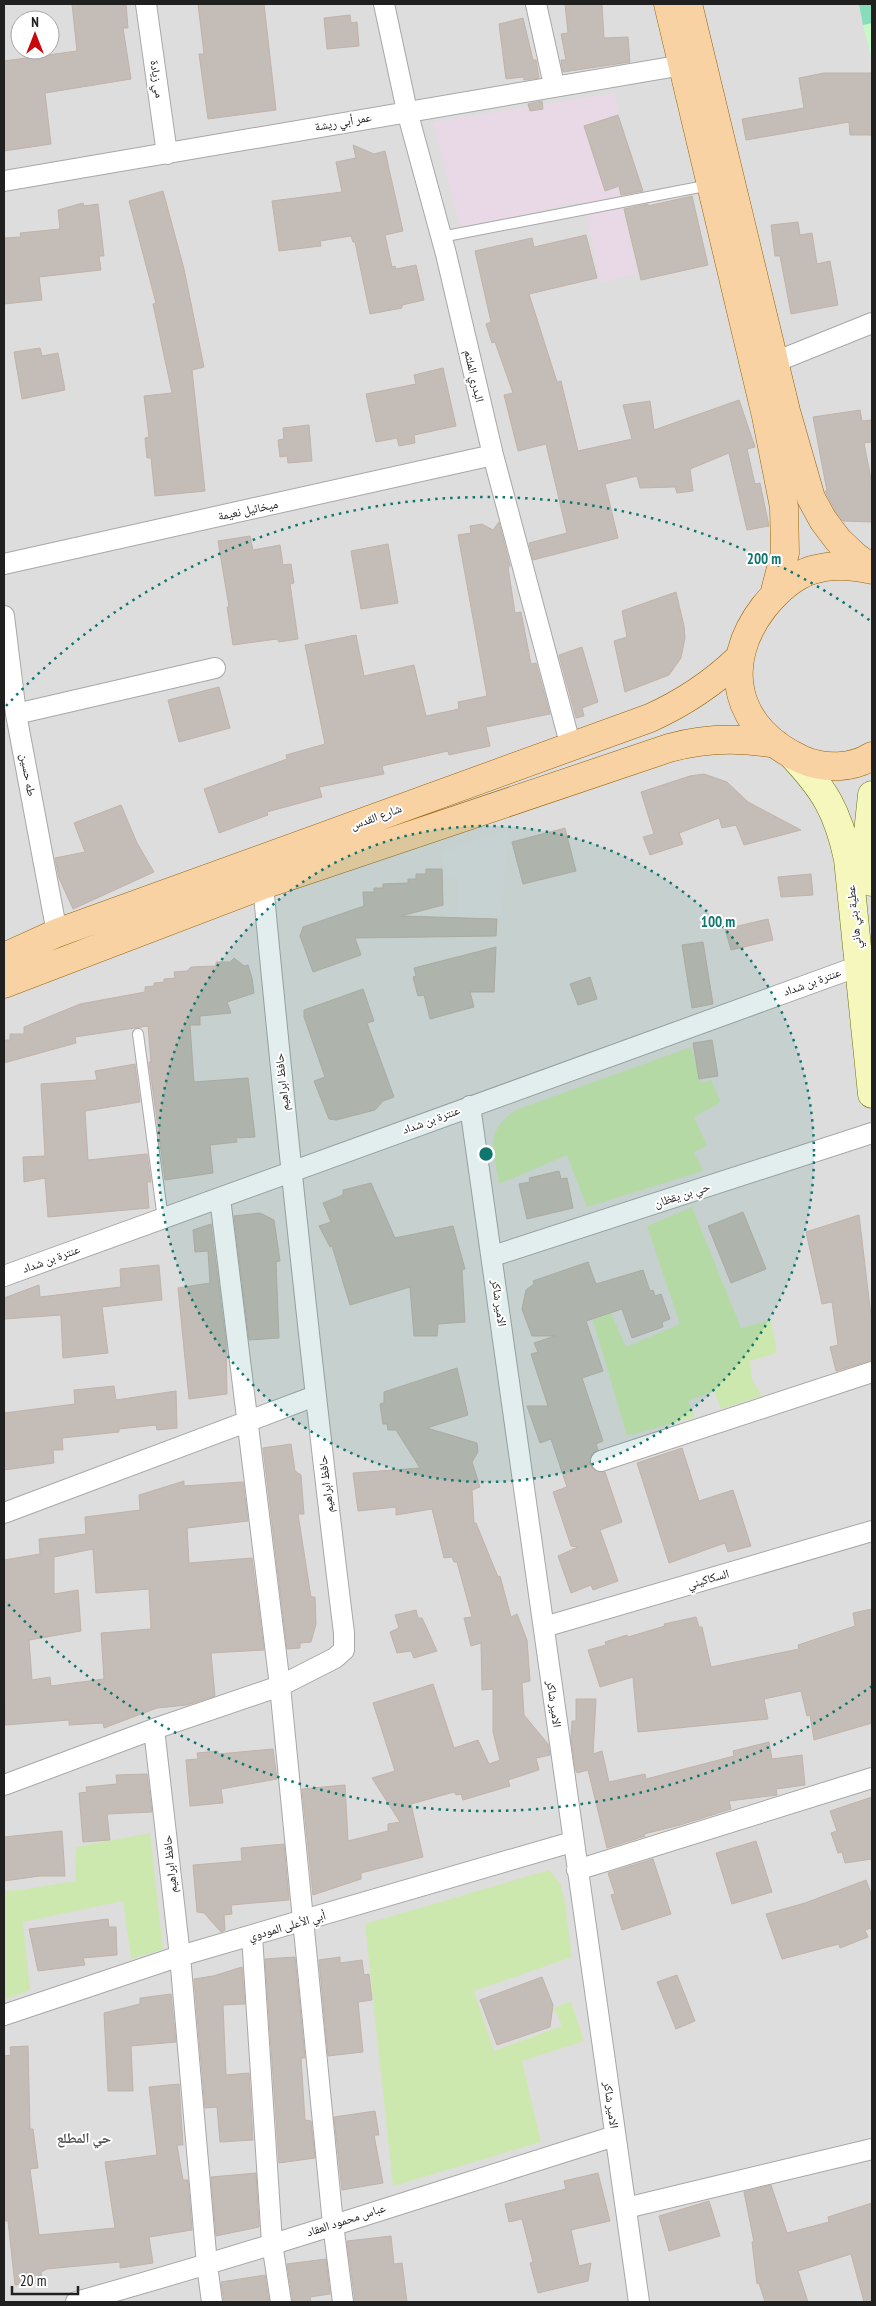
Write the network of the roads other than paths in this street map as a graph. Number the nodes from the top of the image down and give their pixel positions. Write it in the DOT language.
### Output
graph roads {
  1 [pos="146,4"];
  2 [pos="384,4"];
  3 [pos="536,4"];
  4 [pos="668,4"];
  5 [pos="688,4"];
  6 [pos="683,65"];
  7 [pos="554,86"];
  8 [pos="407,111"];
  9 [pos="167,154"];
  10 [pos="4,181"];
  11 [pos="712,185"];
  12 [pos="442,237"];
  13 [pos="872,323"];
  14 [pos="775,362"];
  15 [pos="493,455"];
  16 [pos="4,564"];
  17 [pos="872,569"];
  18 [pos="774,594"];
  19 [pos="4,616"];
  20 [pos="738,659"];
  21 [pos="215,668"];
  22 [pos="16,714"];
  23 [pos="571,747"];
  24 [pos="784,749"];
  25 [pos="872,756"];
  26 [pos="872,794"];
  27 [pos="872,882"];
  28 [pos="263,885"];
  29 [pos="57,933"];
  30 [pos="4,957"];
  31 [pos="859,966"];
  32 [pos="4,984"];
  33 [pos="138,1034"];
  34 [pos="872,1094"];
  35 [pos="470,1106"];
  36 [pos="872,1133"];
  37 [pos="291,1171"];
  38 [pos="220,1198"];
  39 [pos="163,1219"];
  40 [pos="493,1256"];
  41 [pos="4,1276"];
  42 [pos="872,1372"];
  43 [pos="315,1396"];
  44 [pos="247,1422"];
  45 [pos="601,1461"];
  46 [pos="4,1513"];
  47 [pos="872,1531"];
  48 [pos="544,1627"];
  49 [pos="280,1686"];
  50 [pos="154,1729"];
  51 [pos="872,1778"];
  52 [pos="4,1785"];
  53 [pos="572,1842"];
  54 [pos="576,1870"];
  55 [pos="303,1922"];
  56 [pos="252,1936"];
  57 [pos="180,1956"];
  58 [pos="4,2015"];
  59 [pos="615,2136"];
  60 [pos="872,2149"];
  61 [pos="626,2208"];
  62 [pos="333,2224"];
  63 [pos="272,2243"];
  64 [pos="206,2266"];
  65 [pos="125,2296"];
  66 [pos="76,2302"];
  67 [pos="212,2302"];
  68 [pos="281,2302"];
  69 [pos="343,2302"];
  70 [pos="639,2302"];
  1 -- 9 [label="street, مي زيادة"];
  2 -- 8 [label="street, البدري الملثم"];
  3 -- 7 [label="street"];
  4 -- 6 [label="main road"];
  5 -- 14 [label="main road"];
  6 -- 7 [label="street, عمر أبي ريشة"];
  6 -- 11 [label="main road"];
  7 -- 8 [label="street, عمر أبي ريشة"];
  8 -- 9 [label="street, عمر أبي ريشة"];
  8 -- 12 [label="street, البدري الملثم"];
  9 -- 10 [label="street, عمر أبي ريشة"];
  11 -- 12 [label="lane"];
  11 -- 18 [label="main road"];
  12 -- 15 [label="street, البدري الملثم"];
  13 -- 14 [label="street"];
  14 -- 17 [label="main road"];
  15 -- 16 [label="street, ميخائيل نعيمة"];
  15 -- 23 [label="street, البدري الملثم"];
  17 -- 18 [label="main road"];
  18 -- 20 [label="main road"];
  19 -- 22 [label="street, طه حسين"];
  20 -- 23 [label="main road, شارع القدس"];
  20 -- 24 [label="main road"];
  21 -- 22 [label="street"];
  22 -- 29 [label="street, طه حسين"];
  23 -- 29 [label="main road, شارع القدس"];
  24 -- 25 [label="main road"];
  24 -- 28 [label="main road"];
  24 -- 31 [label="main road, عطية بني هاني"];
  26 -- 27 [label="main road"];
  28 -- 32 [label="main road"];
  28 -- 37 [label="street, حافظ ابراهيم"];
  29 -- 30 [label="main road, شارع القدس"];
  31 -- 34 [label="main road, عطية بني هاني"];
  31 -- 35 [label="street, عنترة بن شداد"];
  33 -- 39 [label="lane"];
  35 -- 37 [label="street, عنترة بن شداد"];
  35 -- 40 [label="street, الامير شاكر"];
  36 -- 40 [label="street, حي بن يقظان"];
  37 -- 38 [label="street, عنترة بن شداد"];
  37 -- 43 [label="street, حافظ ابراهيم"];
  38 -- 39 [label="street, عنترة بن شداد"];
  38 -- 44 [label="street"];
  39 -- 41 [label="street, عنترة بن شداد"];
  40 -- 48 [label="street, الامير شاكر"];
  42 -- 45 [label="street"];
  43 -- 44 [label="street"];
  43 -- 49 [label="street, حافظ ابراهيم"];
  44 -- 46 [label="street"];
  44 -- 49 [label="street"];
  47 -- 48 [label="street, السكاكيني"];
  48 -- 53 [label="street, الامير شاكر"];
  49 -- 50 [label="street, حافظ ابراهيم"];
  49 -- 55 [label="street"];
  50 -- 52 [label="street"];
  50 -- 57 [label="street, حافظ ابراهيم"];
  51 -- 54 [label="street"];
  53 -- 54 [label="street, الامير شاكر"];
  53 -- 55 [label="street, أبي الأعلى المودوي"];
  54 -- 59 [label="street, الامير شاكر"];
  55 -- 56 [label="street, أبي الأعلى المودوي"];
  55 -- 62 [label="street"];
  56 -- 57 [label="street, أبي الأعلى المودوي"];
  56 -- 63 [label="street"];
  57 -- 58 [label="street, أبي الأعلى المودوي"];
  57 -- 64 [label="street, حافظ ابراهيم"];
  59 -- 61 [label="street, الامير شاكر"];
  59 -- 62 [label="street, عباس محمود العقاد"];
  60 -- 61 [label="street"];
  61 -- 70 [label="street, الامير شاكر"];
  62 -- 63 [label="street, عباس محمود العقاد"];
  62 -- 69 [label="street"];
  63 -- 64 [label="street, عباس محمود العقاد"];
  63 -- 68 [label="street"];
  64 -- 65 [label="street, عباس محمود العقاد"];
  64 -- 67 [label="street, حافظ ابراهيم"];
  65 -- 66 [label="street, عباس محمود العقاد"];
}
